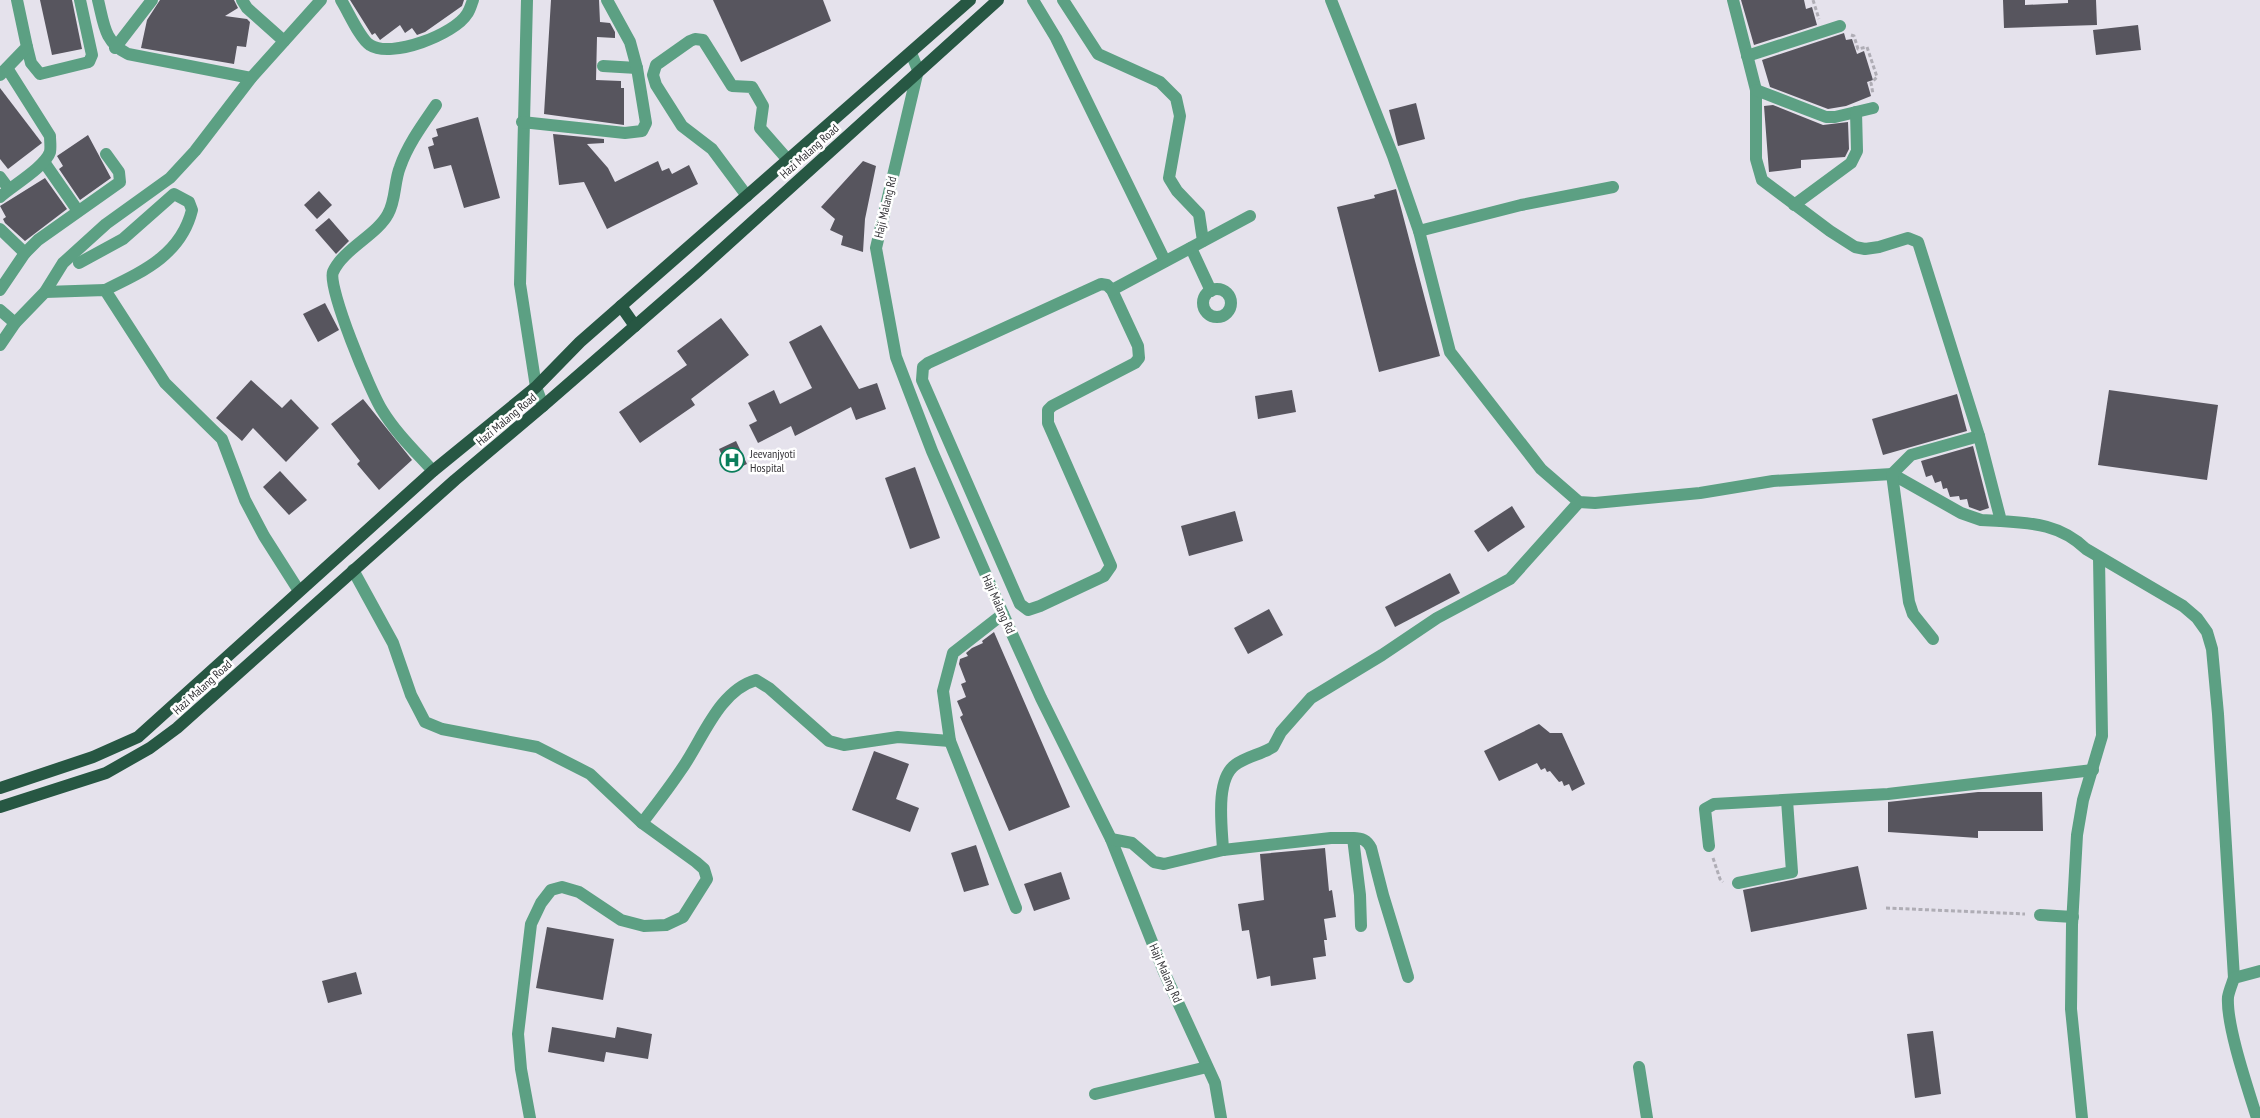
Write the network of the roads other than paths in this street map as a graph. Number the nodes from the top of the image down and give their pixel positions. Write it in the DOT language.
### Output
graph roads {
  1 [pos="17,0"];
  2 [pos="80,0"];
  3 [pos="98,0"];
  4 [pos="152,0"];
  5 [pos="242,0"];
  6 [pos="321,0"];
  7 [pos="342,0"];
  8 [pos="473,0"];
  9 [pos="527,0"];
  10 [pos="606,0"];
  11 [pos="970,0"];
  12 [pos="998,0"];
  13 [pos="1033,0"];
  14 [pos="1063,0"];
  15 [pos="1332,0"];
  16 [pos="1733,0"];
  17 [pos="1840,26"];
  18 [pos="284,41"];
  19 [pos="27,47"];
  20 [pos="115,48"];
  21 [pos="911,53"];
  22 [pos="1747,56"];
  23 [pos="603,66"];
  24 [pos="637,68"];
  25 [pos="918,70"];
  26 [pos="4,72"];
  27 [pos="885,75"];
  28 [pos="251,78"];
  29 [pos="897,89"];
  30 [pos="1756,90"];
  31 [pos="436,105"];
  32 [pos="1873,108"];
  33 [pos="1856,112"];
  34 [pos="522,122"];
  35 [pos="106,154"];
  36 [pos="788,160"];
  37 [pos="44,162"];
  38 [pos="0,176"];
  39 [pos="1613,187"];
  40 [pos="5,193"];
  41 [pos="747,196"];
  42 [pos="1794,205"];
  43 [pos="78,211"];
  44 [pos="1250,216"];
  45 [pos="0,229"];
  46 [pos="1419,231"];
  47 [pos="1203,241"];
  48 [pos="1191,248"];
  49 [pos="25,254"];
  50 [pos="1165,261"];
  51 [pos="79,264"];
  52 [pos="0,290"];
  53 [pos="105,290"];
  54 [pos="1112,290"];
  55 [pos="1211,291"];
  56 [pos="45,292"];
  57 [pos="621,306"];
  58 [pos="0,310"];
  59 [pos="15,323"];
  60 [pos="635,326"];
  61 [pos="0,345"];
  62 [pos="536,387"];
  63 [pos="544,406"];
  64 [pos="1979,436"];
  65 [pos="433,471"];
  66 [pos="1892,474"];
  67 [pos="1579,502"];
  68 [pos="2001,521"];
  69 [pos="2099,558"];
  70 [pos="352,570"];
  71 [pos="300,591"];
  72 [pos="1003,614"];
  73 [pos="1933,639"];
  74 [pos="950,741"];
  75 [pos="2093,770"];
  76 [pos="0,788"];
  77 [pos="1787,800"];
  78 [pos="0,807"];
  79 [pos="642,823"];
  80 [pos="1353,838"];
  81 [pos="1111,839"];
  82 [pos="1709,846"];
  83 [pos="1223,850"];
  84 [pos="1738,883"];
  85 [pos="1016,908"];
  86 [pos="2040,915"];
  87 [pos="2073,917"];
  88 [pos="1361,926"];
  89 [pos="2260,971"];
  90 [pos="1408,977"];
  91 [pos="2234,978"];
  92 [pos="1208,1067"];
  93 [pos="1639,1067"];
  94 [pos="1095,1094"];
  95 [pos="530,1118"];
  96 [pos="1221,1118"];
  97 [pos="1647,1118"];
  98 [pos="2082,1118"];
  99 [pos="2257,1118"];
  1 -- 19 [label="street"];
  2 -- 19 [label="street"];
  3 -- 20 [label="street"];
  4 -- 20 [label="street"];
  5 -- 18 [label="street"];
  6 -- 18 [label="street"];
  7 -- 8 [label="street"];
  9 -- 34 [label="street"];
  10 -- 24 [label="street"];
  11 -- 21 [label="main road, Hazi Malang Road"];
  12 -- 25 [label="main road, Hazi Malang Road"];
  13 -- 50 [label="street"];
  14 -- 47 [label="street"];
  15 -- 46 [label="street"];
  16 -- 22 [label="street"];
  17 -- 22 [label="street"];
  18 -- 28 [label="street"];
  19 -- 26 [label="street"];
  20 -- 28 [label="street"];
  21 -- 25 [label="street"];
  21 -- 27 [label="main road, Hazi Malang Road"];
  22 -- 30 [label="street"];
  23 -- 24 [label="street"];
  24 -- 34 [label="street"];
  25 -- 29 [label="main road, Hazi Malang Road"];
  25 -- 72 [label="street, Haji Malang Rd"];
  26 -- 37 [label="street"];
  27 -- 29 [label="main road"];
  27 -- 36 [label="main road, Hazi Malang Road"];
  28 -- 56 [label="street"];
  29 -- 60 [label="main road, Hazi Malang Road"];
  30 -- 33 [label="street"];
  30 -- 42 [label="street"];
  31 -- 65 [label="street"];
  32 -- 33 [label="street"];
  33 -- 42 [label="street"];
  34 -- 62 [label="street"];
  35 -- 43 [label="street"];
  36 -- 41 [label="main road, Hazi Malang Road"];
  36 -- 41 [label="street"];
  37 -- 40 [label="street"];
  37 -- 43 [label="street"];
  38 -- 40 [label="street"];
  39 -- 46 [label="street"];
  41 -- 57 [label="main road, Hazi Malang Road"];
  42 -- 64 [label="street"];
  43 -- 49 [label="street"];
  44 -- 47 [label="street"];
  45 -- 49 [label="street"];
  46 -- 67 [label="street"];
  47 -- 48 [label="street"];
  48 -- 50 [label="street"];
  48 -- 55 [label="street"];
  49 -- 52 [label="street"];
  50 -- 54 [label="street"];
  51 -- 53 [label="street"];
  53 -- 56 [label="street"];
  53 -- 71 [label="street"];
  54 -- 54 [label="street"];
  56 -- 59 [label="street"];
  57 -- 60 [label="main road"];
  57 -- 62 [label="main road, Hazi Malang Road"];
  58 -- 59 [label="street"];
  59 -- 61 [label="street"];
  60 -- 63 [label="main road, Hazi Malang Road"];
  62 -- 63 [label="street"];
  62 -- 65 [label="main road, Hazi Malang Road"];
  63 -- 70 [label="main road, Hazi Malang Road"];
  64 -- 66 [label="street"];
  64 -- 68 [label="street"];
  65 -- 71 [label="main road, Hazi Malang Road"];
  66 -- 67 [label="street"];
  66 -- 68 [label="street"];
  66 -- 73 [label="street"];
  67 -- 83 [label="street"];
  68 -- 69 [label="street"];
  69 -- 75 [label="street"];
  69 -- 91 [label="street"];
  70 -- 78 [label="main road, Hazi Malang Road"];
  70 -- 79 [label="street"];
  71 -- 76 [label="main road, Hazi Malang Road"];
  72 -- 74 [label="street"];
  72 -- 81 [label="street, Haji Malang Rd"];
  74 -- 79 [label="street"];
  74 -- 85 [label="street"];
  75 -- 77 [label="street"];
  75 -- 87 [label="street"];
  77 -- 82 [label="street"];
  77 -- 84 [label="street"];
  79 -- 95 [label="street"];
  80 -- 83 [label="street"];
  80 -- 88 [label="street"];
  80 -- 90 [label="street"];
  81 -- 83 [label="street"];
  81 -- 92 [label="street, Haji Malang Rd"];
  86 -- 87 [label="street"];
  87 -- 98 [label="street"];
  89 -- 91 [label="street"];
  91 -- 99 [label="street"];
  92 -- 94 [label="street"];
  92 -- 96 [label="street, Haji Malang Rd"];
  93 -- 97 [label="street"];
}
